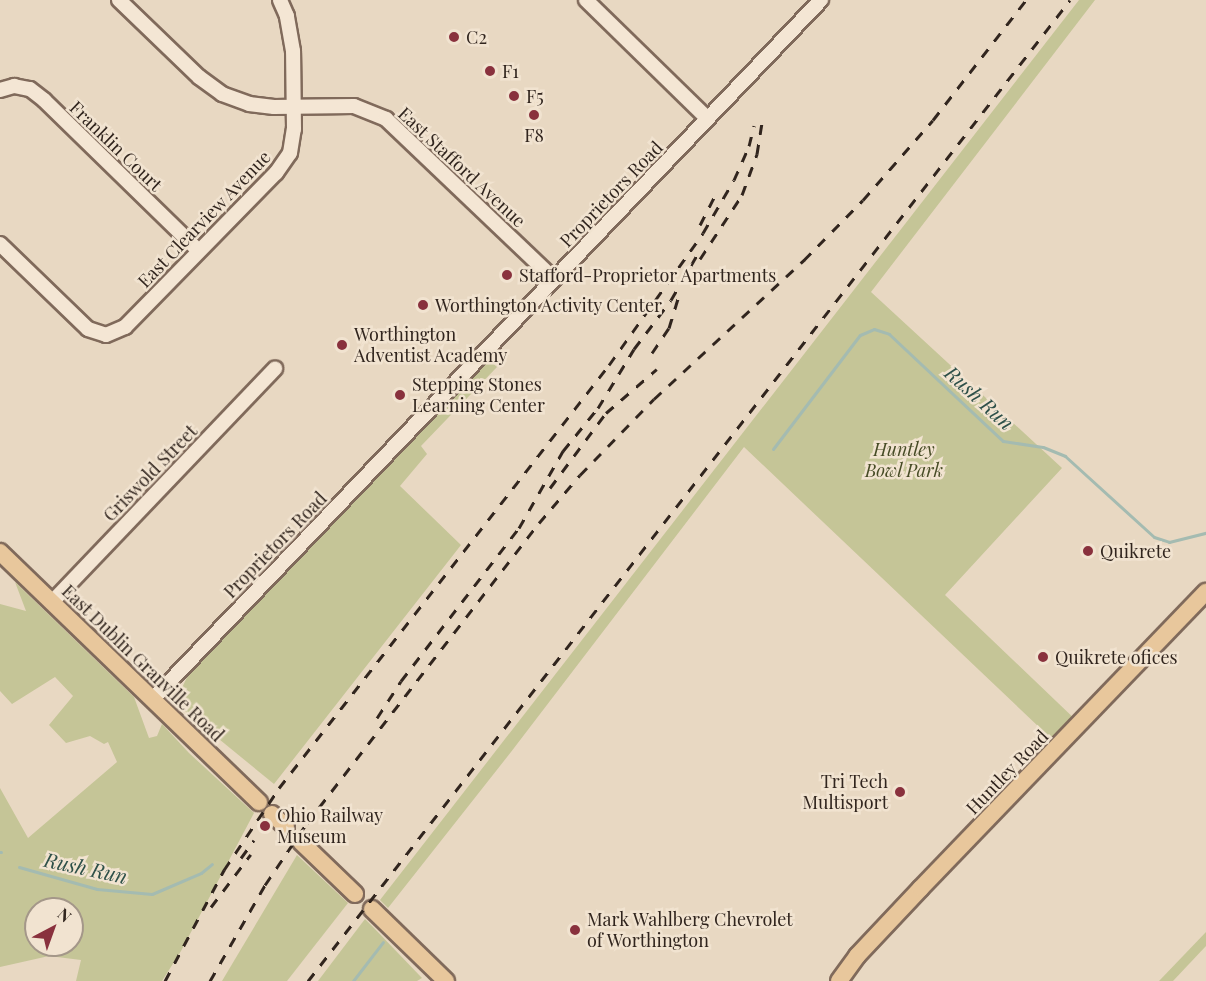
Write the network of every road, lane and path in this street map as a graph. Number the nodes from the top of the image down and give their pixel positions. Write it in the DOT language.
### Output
graph roads {
  1 [pos="119,0"];
  2 [pos="280,0"];
  3 [pos="586,0"];
  4 [pos="821,0"];
  5 [pos="0,90"];
  6 [pos="294,106"];
  7 [pos="708,119"];
  8 [pos="0,244"];
  9 [pos="199,251"];
  10 [pos="554,279"];
  11 [pos="275,369"];
  12 [pos="0,552"];
  13 [pos="1206,592"];
  14 [pos="52,602"];
  15 [pos="153,699"];
  16 [pos="259,802"];
  17 [pos="272,814"];
  18 [pos="286,827"];
  19 [pos="301,842"];
  20 [pos="355,894"];
  21 [pos="372,909"];
  22 [pos="446,981"];
  23 [pos="839,981"];
  1 -- 6 [label="street, East Stafford Avenue"];
  2 -- 6 [label="street, East Clearview Avenue"];
  3 -- 7 [label="street"];
  4 -- 7 [label="street, Proprietors Road"];
  5 -- 9 [label="street, Franklin Court"];
  6 -- 9 [label="street, East Clearview Avenue"];
  6 -- 10 [label="street, East Stafford Avenue"];
  7 -- 10 [label="street, Proprietors Road"];
  8 -- 9 [label="street, East Clearview Avenue"];
  10 -- 15 [label="street, Proprietors Road"];
  11 -- 14 [label="street, Griswold Street"];
  12 -- 14 [label="main road, East Dublin Granville Road"];
  13 -- 23 [label="main road, Huntley Road"];
  14 -- 15 [label="main road, East Dublin Granville Road"];
  15 -- 16 [label="main road, East Dublin Granville Road"];
  17 -- 18 [label="main road"];
  19 -- 20 [label="main road"];
  21 -- 22 [label="main road"];
}
